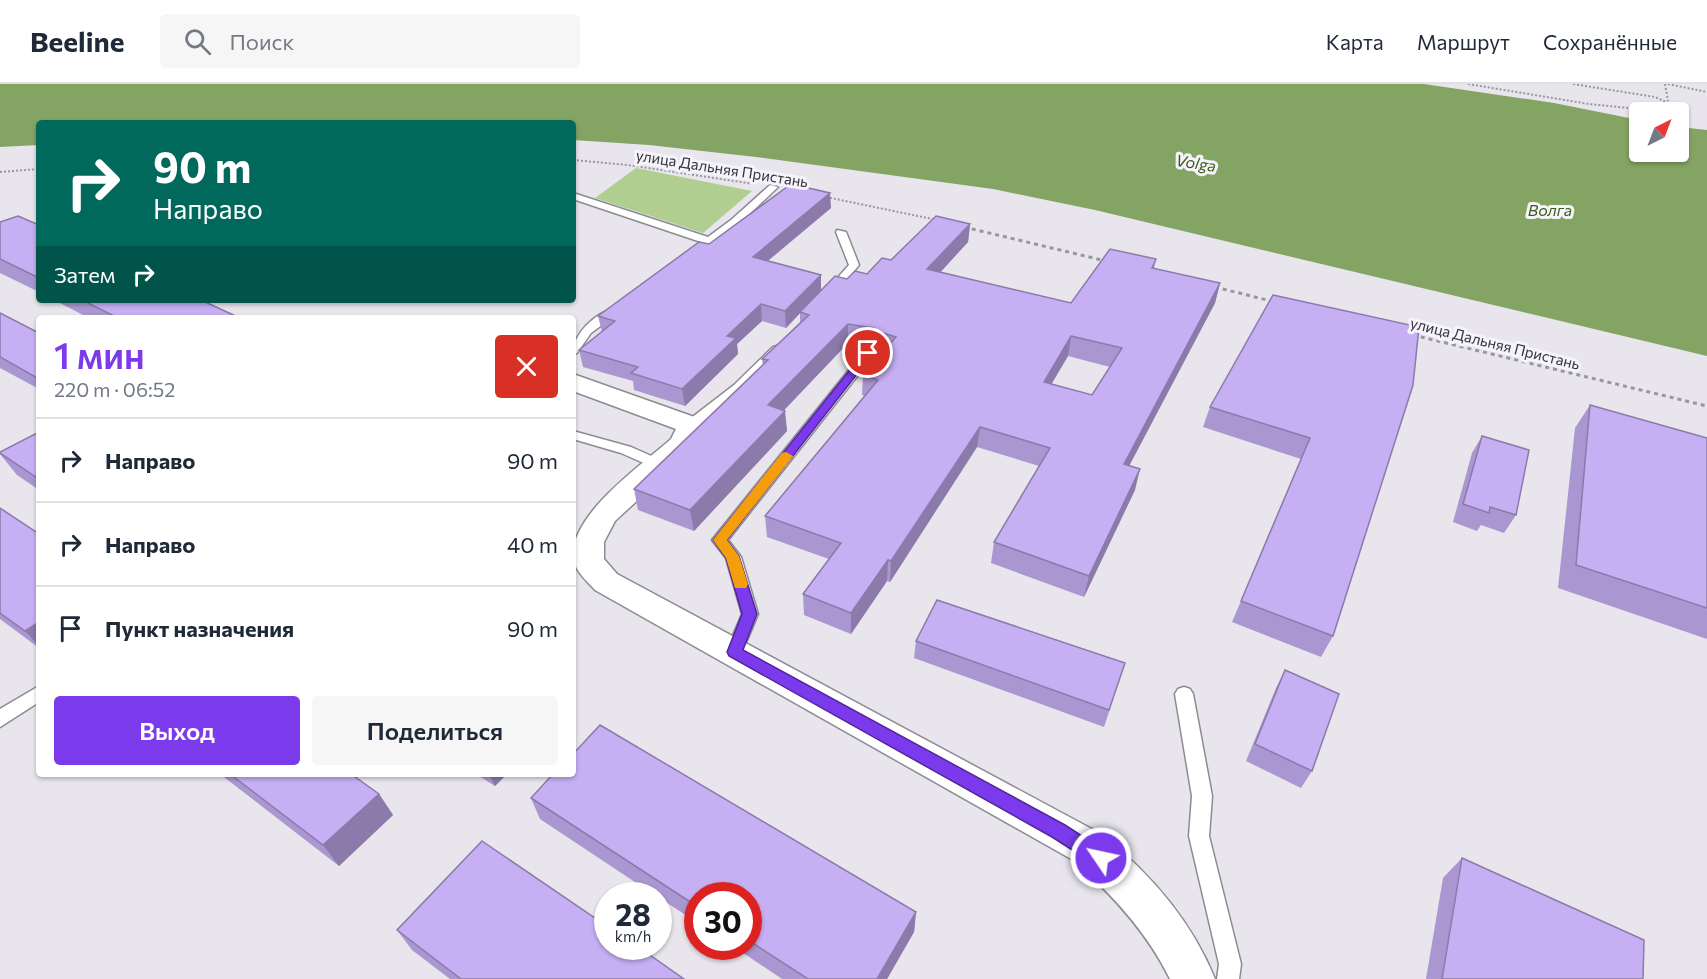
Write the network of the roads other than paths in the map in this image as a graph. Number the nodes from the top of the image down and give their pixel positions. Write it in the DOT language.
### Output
graph roads {
  1 [pos="773,187"];
  2 [pos="576,197"];
  3 [pos="841,232"];
  4 [pos="710,241"];
  5 [pos="681,262"];
  6 [pos="822,301"];
  7 [pos="625,303"];
  8 [pos="783,343"];
  9 [pos="576,346"];
  10 [pos="868,353"];
  11 [pos="576,383"];
  12 [pos="691,425"];
  13 [pos="576,436"];
  14 [pos="660,465"];
  15 [pos="734,652"];
  16 [pos="1184,694"];
  17 [pos="36,695"];
  18 [pos="0,719"];
  19 [pos="1192,979"];
  20 [pos="1228,979"];
  1 -- 4 [label="lane"];
  2 -- 4 [label="lane"];
  3 -- 6 [label="lane"];
  4 -- 5 [label="lane"];
  7 -- 9 [label="lane"];
  8 -- 12 [label="lane"];
  10 -- 15 [label="lane"];
  11 -- 12 [label="street"];
  12 -- 14 [label="street"];
  13 -- 14 [label="lane"];
  14 -- 15 [label="street"];
  15 -- 19 [label="street"];
  16 -- 20 [label="lane"];
  17 -- 18 [label="lane"];
}
